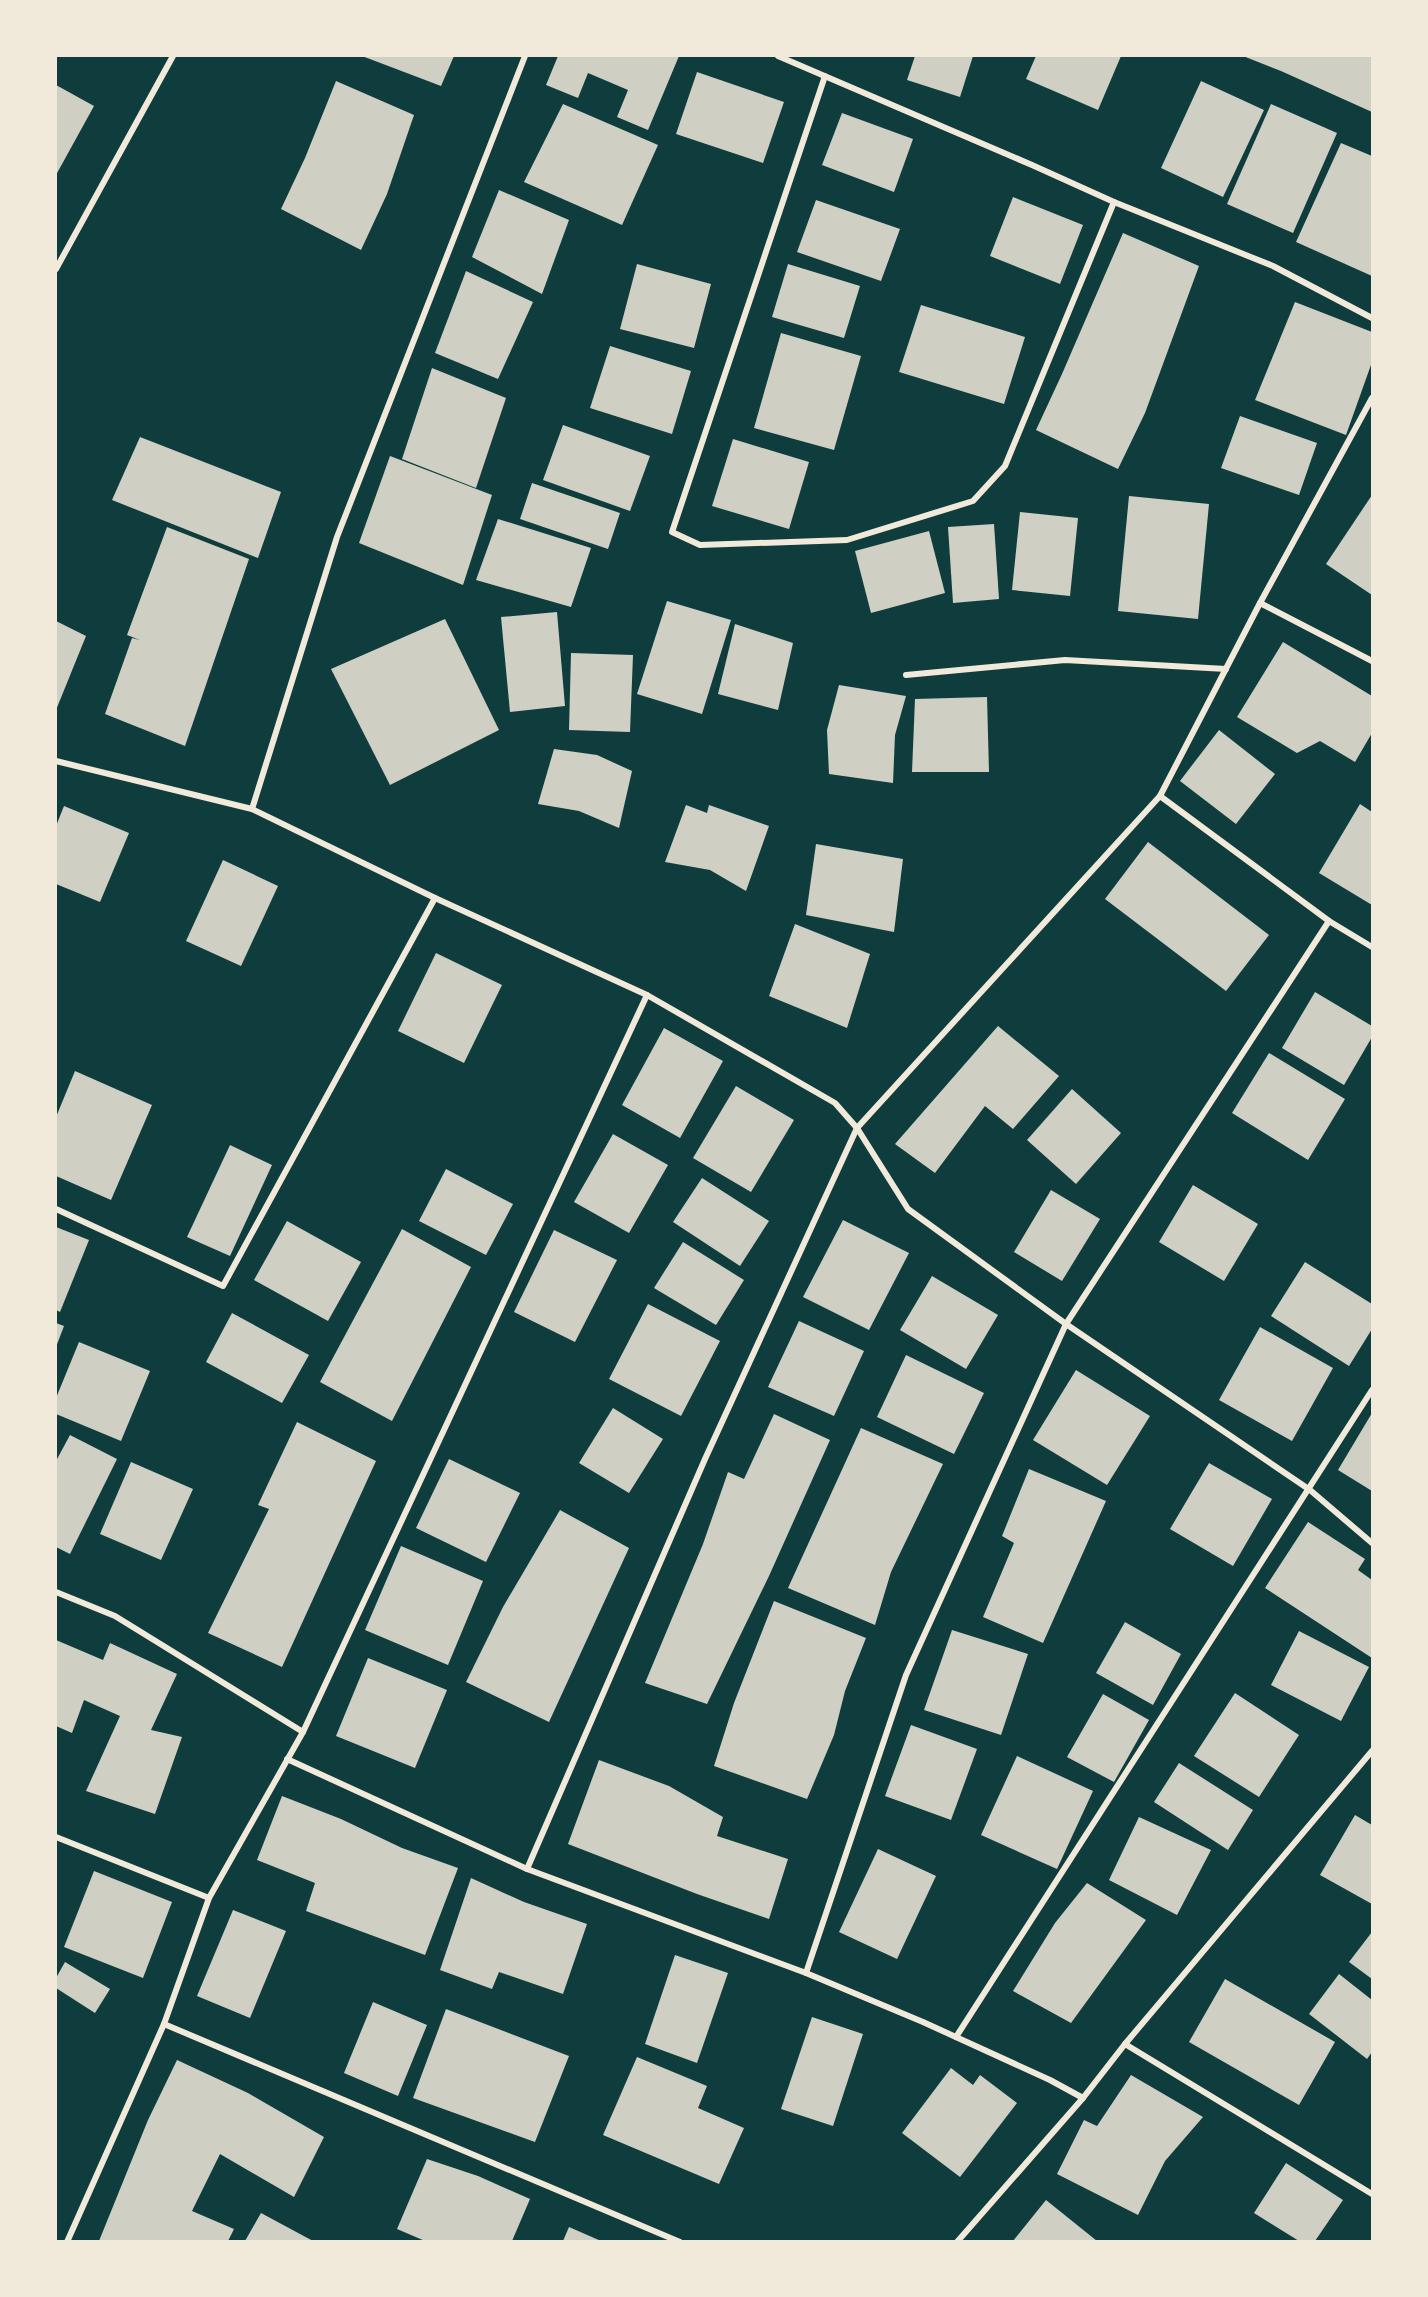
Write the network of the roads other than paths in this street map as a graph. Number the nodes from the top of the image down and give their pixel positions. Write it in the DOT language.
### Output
graph roads {
  1 [pos="173,56"];
  2 [pos="525,56"];
  3 [pos="778,56"];
  4 [pos="825,76"];
  5 [pos="1114,202"];
  6 [pos="56,269"];
  7 [pos="1372,318"];
  8 [pos="1372,398"];
  9 [pos="1260,603"];
  10 [pos="1372,661"];
  11 [pos="1226,669"];
  12 [pos="906,675"];
  13 [pos="56,761"];
  14 [pos="1160,796"];
  15 [pos="252,809"];
  16 [pos="435,898"];
  17 [pos="1329,921"];
  18 [pos="1372,947"];
  19 [pos="647,995"];
  20 [pos="857,1128"];
  21 [pos="56,1209"];
  22 [pos="1066,1324"];
  23 [pos="1372,1390"];
  24 [pos="1310,1490"];
  25 [pos="1372,1543"];
  26 [pos="56,1592"];
  27 [pos="303,1732"];
  28 [pos="1372,1751"];
  29 [pos="287,1759"];
  30 [pos="56,1837"];
  31 [pos="527,1869"];
  32 [pos="209,1898"];
  33 [pos="806,1973"];
  34 [pos="164,2024"];
  35 [pos="956,2037"];
  36 [pos="1125,2044"];
  37 [pos="1083,2098"];
  38 [pos="1372,2194"];
  39 [pos="66,2241"];
  40 [pos="680,2241"];
  41 [pos="957,2241"];
  1 -- 6 [label="street"];
  2 -- 15 [label="street"];
  3 -- 4 [label="street"];
  4 -- 5 [label="street"];
  4 -- 5 [label="street"];
  5 -- 7 [label="street"];
  8 -- 9 [label="street"];
  9 -- 10 [label="street"];
  9 -- 11 [label="street"];
  11 -- 12 [label="street"];
  11 -- 14 [label="street"];
  13 -- 15 [label="street"];
  14 -- 17 [label="street"];
  14 -- 20 [label="street"];
  15 -- 16 [label="street"];
  16 -- 19 [label="street"];
  16 -- 21 [label="street"];
  17 -- 18 [label="street"];
  17 -- 22 [label="street"];
  19 -- 20 [label="street"];
  19 -- 27 [label="street"];
  20 -- 22 [label="street"];
  20 -- 31 [label="street"];
  22 -- 24 [label="street"];
  22 -- 33 [label="street"];
  23 -- 24 [label="street"];
  24 -- 25 [label="street"];
  24 -- 35 [label="street"];
  26 -- 27 [label="street"];
  27 -- 29 [label="street"];
  28 -- 36 [label="street"];
  29 -- 31 [label="street"];
  29 -- 32 [label="street"];
  30 -- 32 [label="street"];
  31 -- 33 [label="street"];
  32 -- 34 [label="street"];
  33 -- 35 [label="street"];
  34 -- 39 [label="street"];
  34 -- 40 [label="street"];
  35 -- 37 [label="street"];
  36 -- 37 [label="street"];
  36 -- 38 [label="street"];
  37 -- 41 [label="street"];
}
